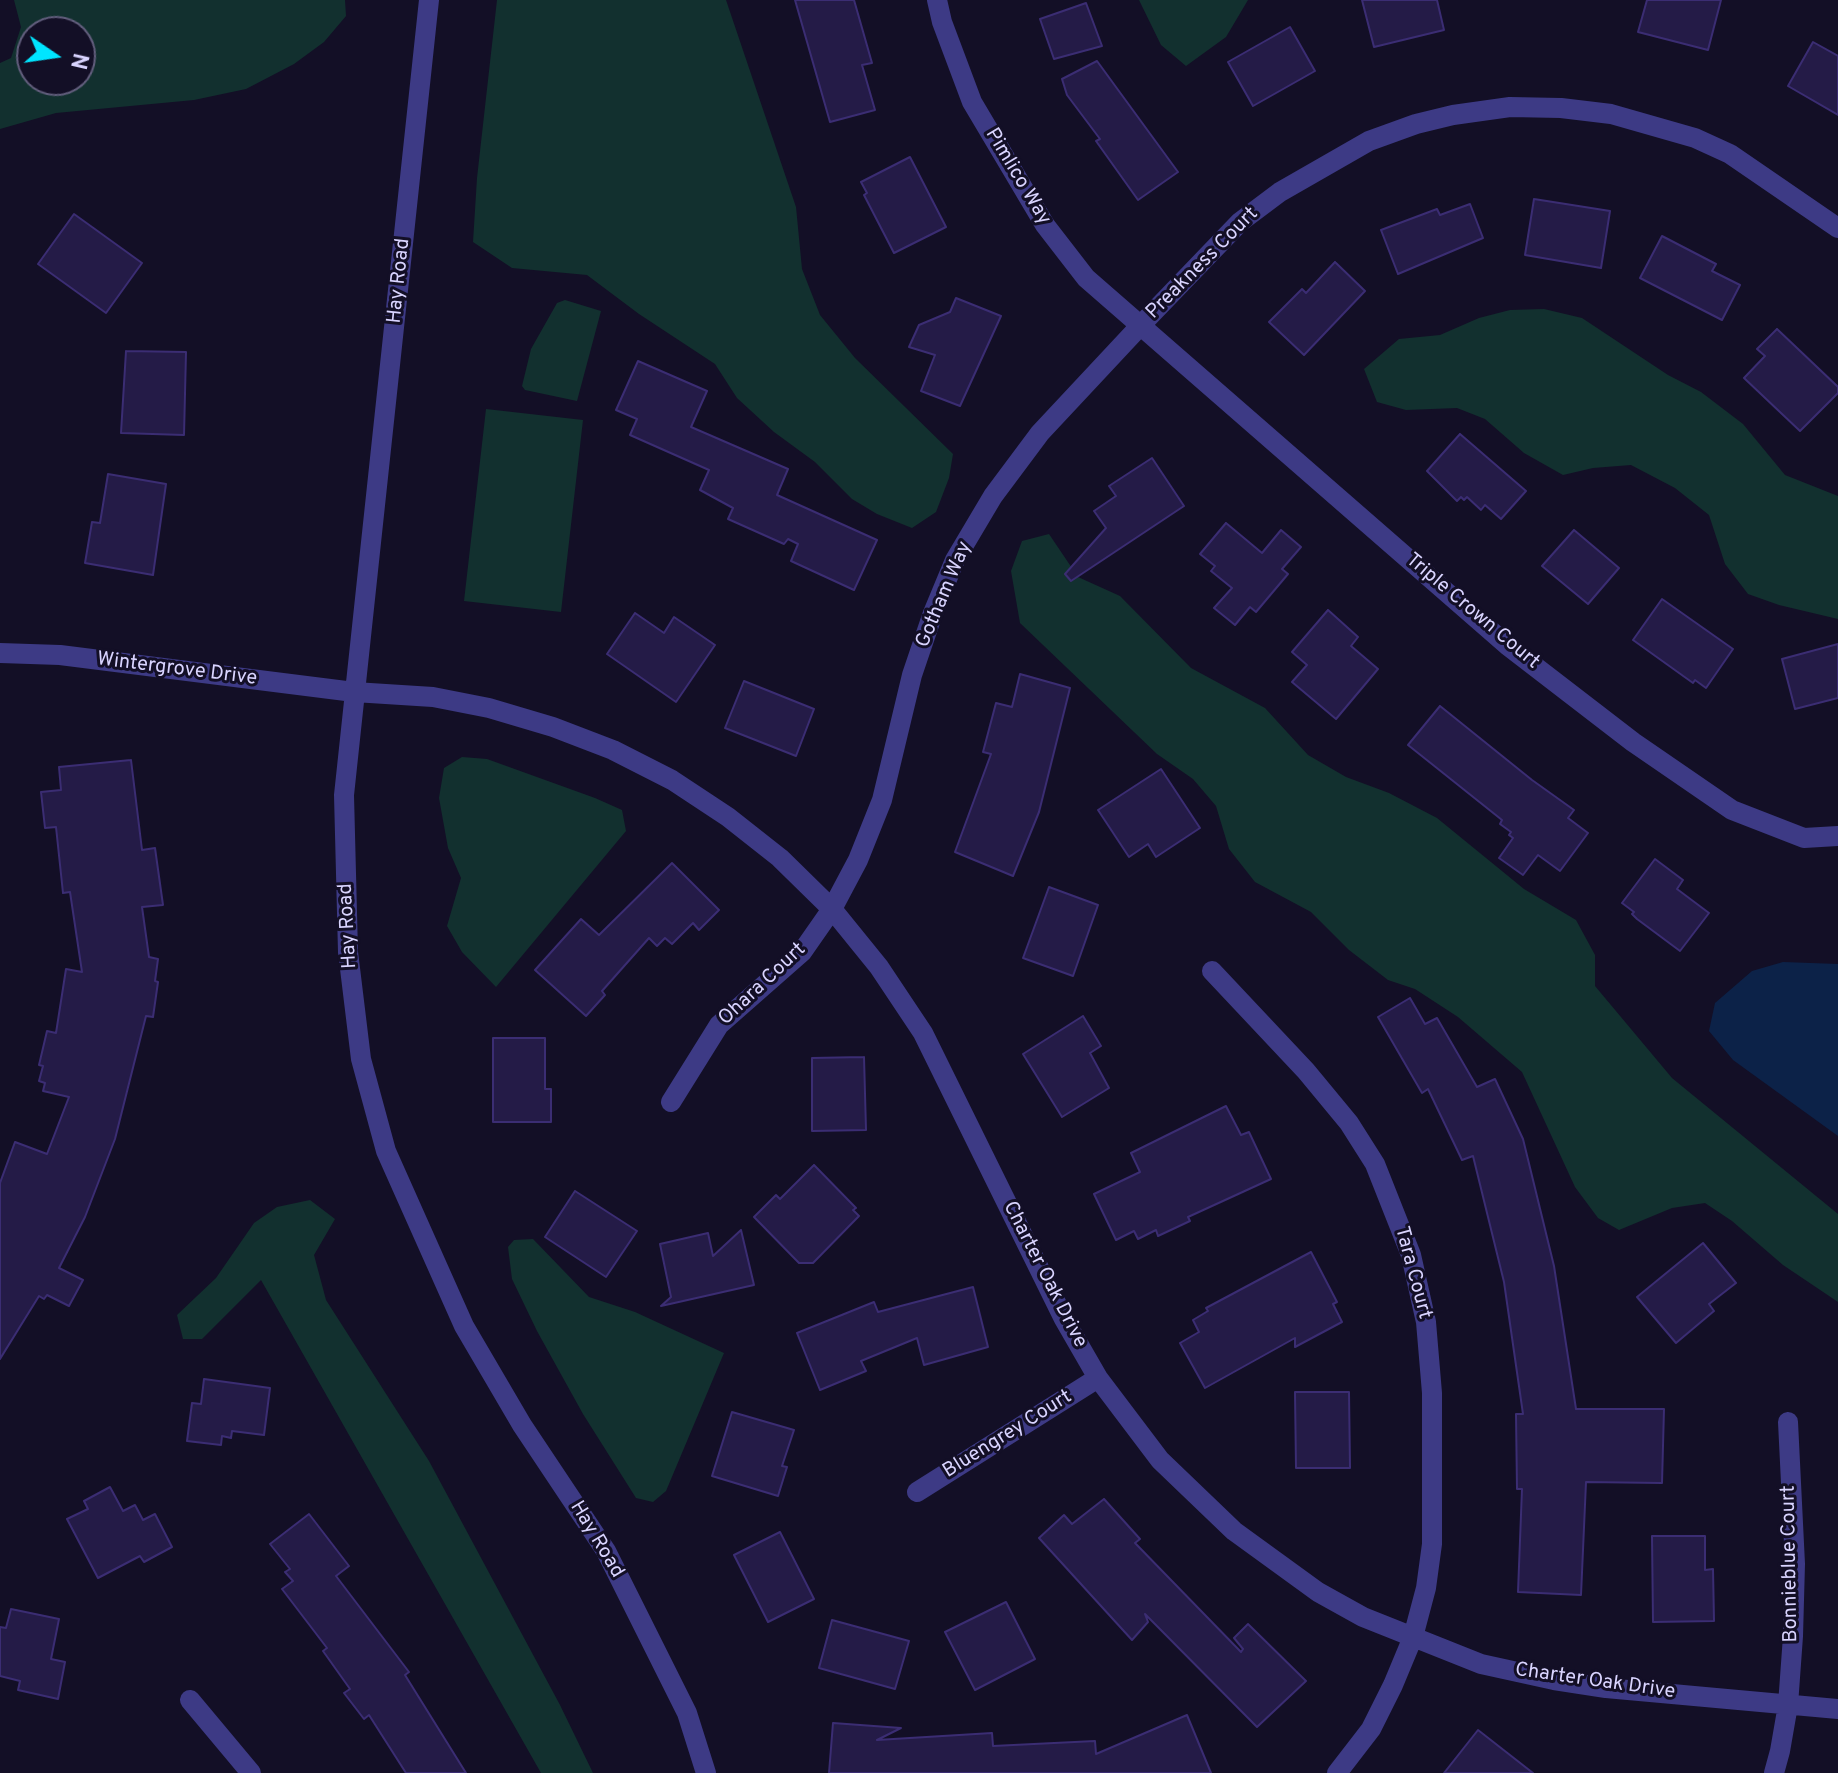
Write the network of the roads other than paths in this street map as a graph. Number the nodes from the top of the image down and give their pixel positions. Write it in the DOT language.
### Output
graph roads {
  1 [pos="429,0"];
  2 [pos="937,0"];
  3 [pos="1838,228"];
  4 [pos="1140,326"];
  5 [pos="0,653"];
  6 [pos="354,692"];
  7 [pos="1838,836"];
  8 [pos="832,909"];
  9 [pos="1212,971"];
  10 [pos="671,1102"];
  11 [pos="1098,1378"];
  12 [pos="1788,1422"];
  13 [pos="917,1492"];
  14 [pos="1413,1637"];
  15 [pos="190,1700"];
  16 [pos="1788,1705"];
  17 [pos="1838,1709"];
  18 [pos="251,1773"];
  19 [pos="706,1773"];
  20 [pos="1337,1773"];
  21 [pos="1774,1773"];
  1 -- 6 [label="street, Hay Road"];
  2 -- 4 [label="street, Pimlico Way"];
  3 -- 4 [label="street, Preakness Court"];
  4 -- 7 [label="street, Triple Crown Court"];
  4 -- 8 [label="street, Gotham Way"];
  5 -- 6 [label="street, Wintergrove Drive"];
  6 -- 8 [label="street, Charter Oak Drive"];
  6 -- 19 [label="street, Hay Road"];
  8 -- 10 [label="street, Ohara Court"];
  8 -- 11 [label="street, Charter Oak Drive"];
  9 -- 14 [label="street, Tara Court"];
  11 -- 13 [label="street, Bluengrey Court"];
  11 -- 14 [label="street, Charter Oak Drive"];
  12 -- 16 [label="street, Bonnieblue Court"];
  14 -- 16 [label="street, Charter Oak Drive"];
  14 -- 20 [label="street, Tara Court"];
  15 -- 18 [label="street"];
  16 -- 17 [label="street, Charter Oak Drive"];
  16 -- 21 [label="street, Bonnieblue Court"];
}
